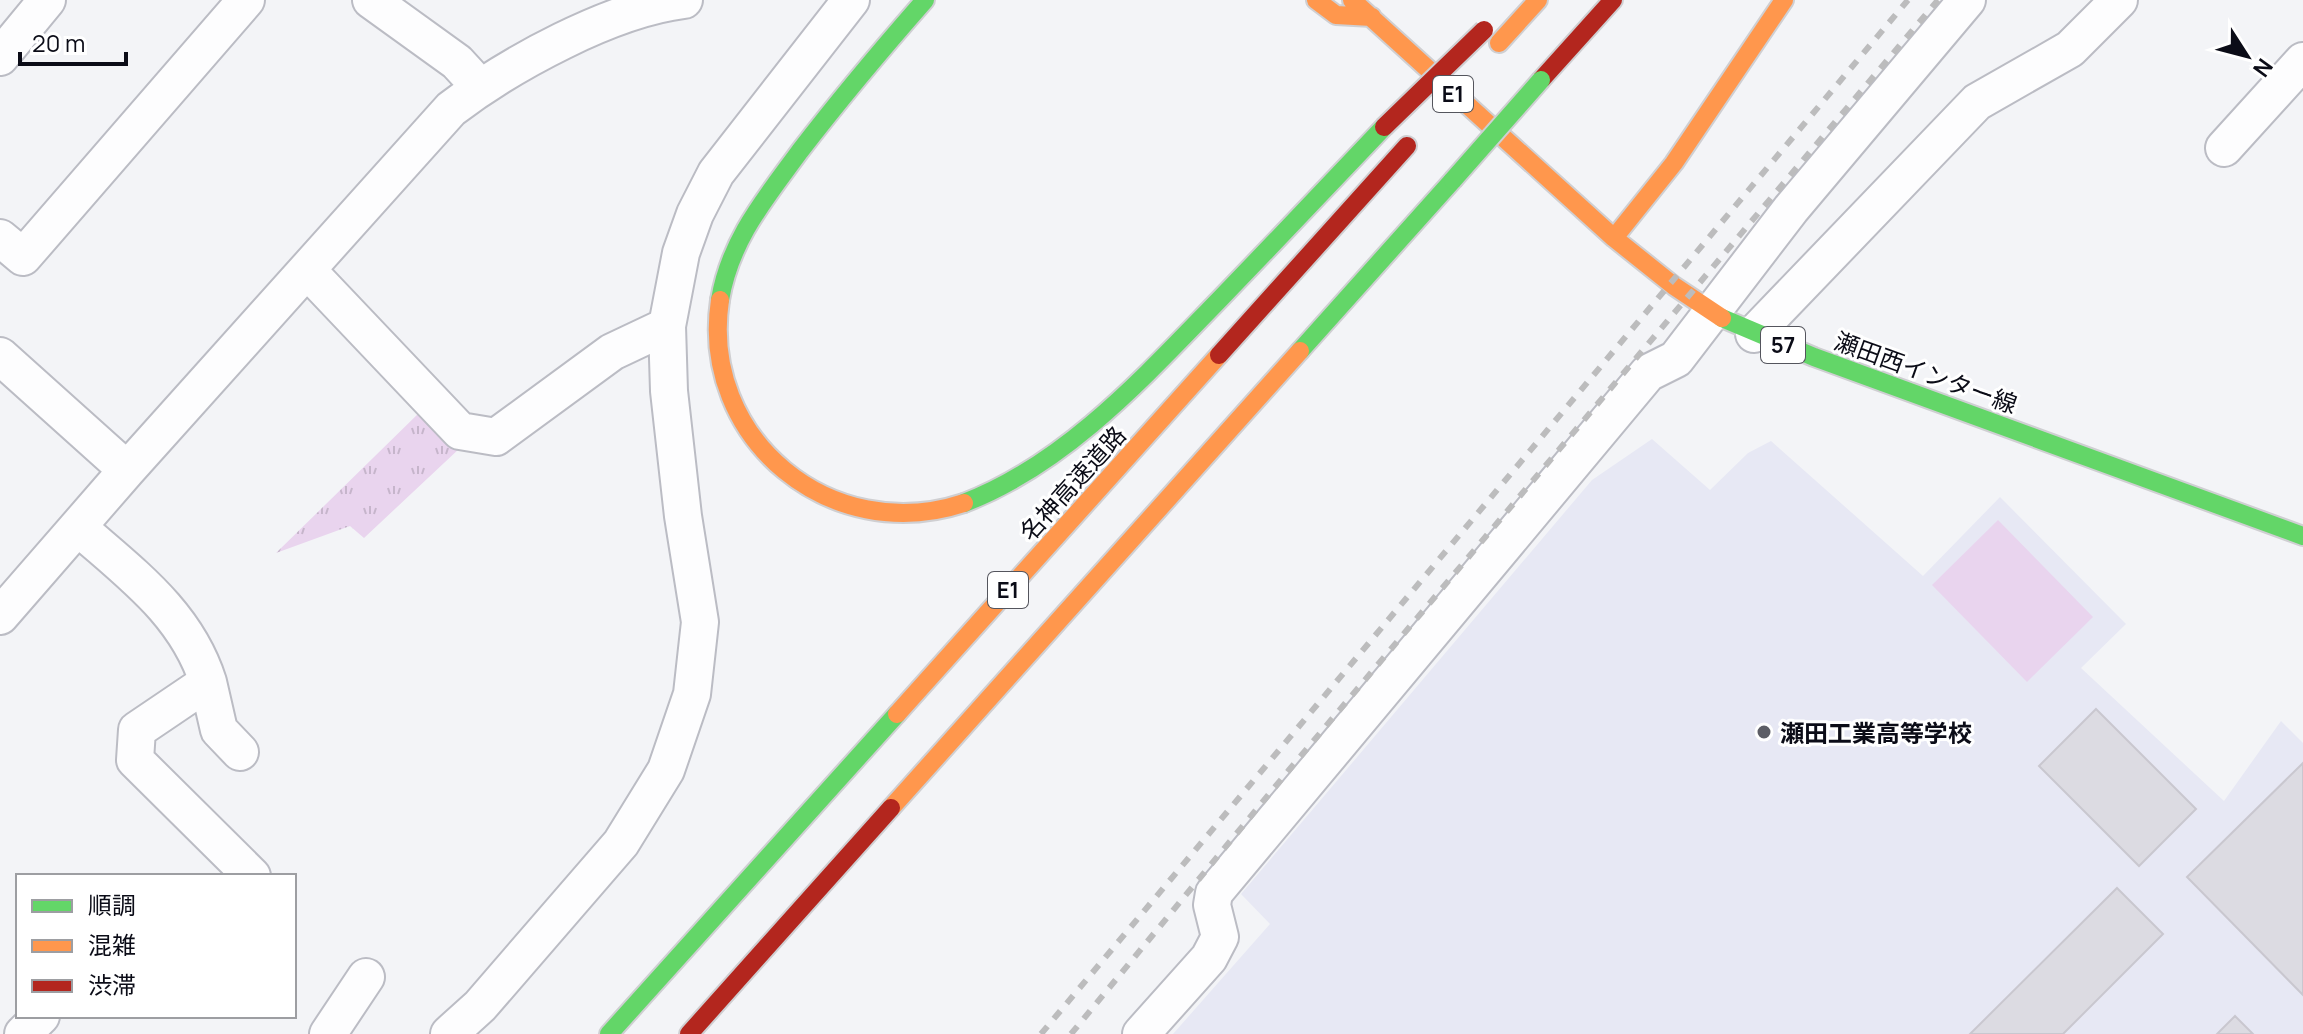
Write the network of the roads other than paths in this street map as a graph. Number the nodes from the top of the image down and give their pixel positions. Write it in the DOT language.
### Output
graph roads {
  1 [pos="47,0"];
  2 [pos="246,0"];
  3 [pos="684,0"];
  4 [pos="850,0"];
  5 [pos="925,0"];
  6 [pos="1316,0"];
  7 [pos="1516,0"];
  8 [pos="1538,0"];
  9 [pos="1613,0"];
  10 [pos="1784,0"];
  11 [pos="1967,0"];
  12 [pos="2119,0"];
  13 [pos="393,6"];
  14 [pos="1370,6"];
  15 [pos="1494,48"];
  16 [pos="0,57"];
  17 [pos="2303,61"];
  18 [pos="1469,77"];
  19 [pos="480,87"];
  20 [pos="1438,111"];
  21 [pos="1412,140"];
  22 [pos="2224,148"];
  23 [pos="0,238"];
  24 [pos="1614,238"];
  25 [pos="308,271"];
  26 [pos="1712,312"];
  27 [pos="667,326"];
  28 [pos="1754,334"];
  29 [pos="2,362"];
  30 [pos="127,470"];
  31 [pos="79,528"];
  32 [pos="2303,536"];
  33 [pos="0,616"];
  34 [pos="208,682"];
  35 [pos="240,752"];
  36 [pos="250,874"];
  37 [pos="366,977"];
  38 [pos="39,1018"];
  39 [pos="451,1033"];
  40 [pos="23,1034"];
  41 [pos="328,1034"];
  42 [pos="609,1034"];
  43 [pos="689,1034"];
  44 [pos="1141,1034"];
  1 -- 16 [label="street"];
  2 -- 23 [label="street"];
  3 -- 19 [label="street"];
  4 -- 27 [label="street"];
  5 -- 7 [label="main road, bridge"];
  6 -- 14 [label="main road"];
  8 -- 15 [label="main road"];
  9 -- 43 [label="main road, E1, bridge"];
  10 -- 24 [label="main road"];
  11 -- 26 [label="street"];
  12 -- 28 [label="street"];
  13 -- 19 [label="street"];
  14 -- 24 [label="main road, 瀬田西インター線 / 57"];
  17 -- 22 [label="street"];
  18 -- 20 [label="main road, E1"];
  19 -- 25 [label="street"];
  21 -- 42 [label="main road, 名神高速道路 / E1"];
  24 -- 26 [label="main road, 瀬田西インター線 / 57"];
  25 -- 27 [label="street"];
  25 -- 30 [label="street"];
  26 -- 28 [label="main road, 瀬田西インター線 / 57"];
  26 -- 44 [label="street"];
  27 -- 39 [label="street"];
  28 -- 32 [label="main road, 瀬田西インター線 / 57"];
  29 -- 30 [label="street"];
  30 -- 31 [label="street"];
  31 -- 33 [label="street"];
  31 -- 34 [label="street"];
  34 -- 35 [label="street"];
  34 -- 36 [label="street"];
  37 -- 41 [label="street"];
  38 -- 40 [label="street"];
}
